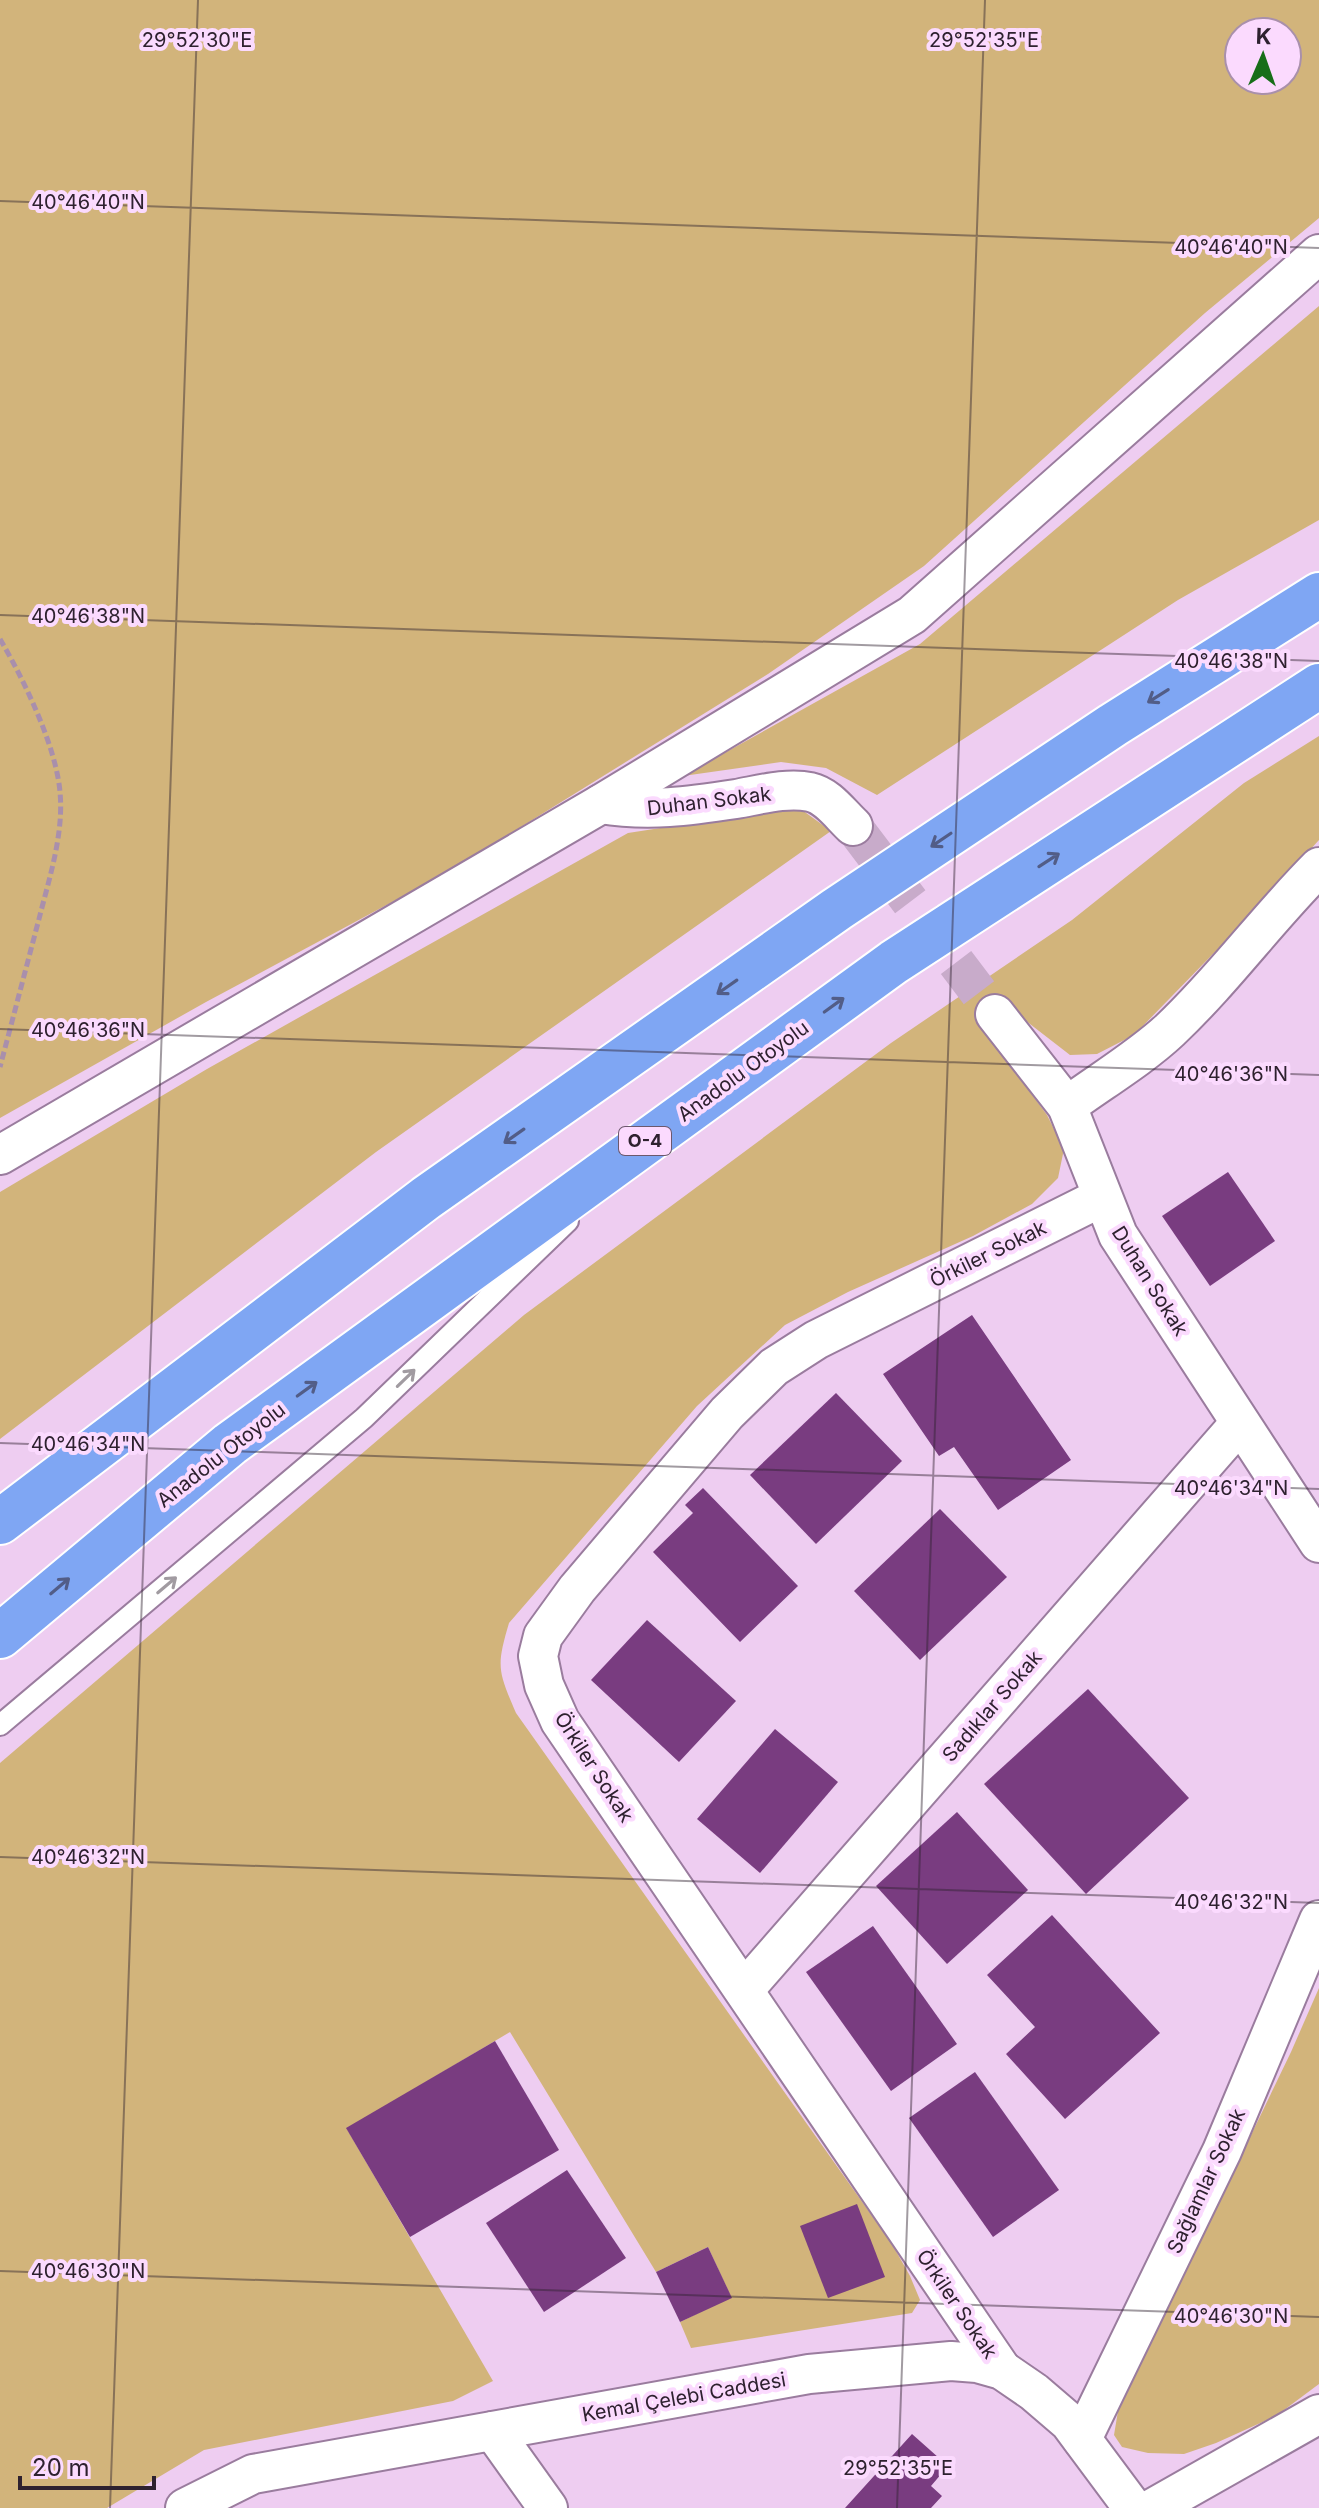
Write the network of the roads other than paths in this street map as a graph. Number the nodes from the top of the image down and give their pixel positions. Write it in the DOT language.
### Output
graph roads {
  1 [pos="1319,254"];
  2 [pos="1319,595"];
  3 [pos="1319,686"];
  4 [pos="601,804"];
  5 [pos="853,826"];
  6 [pos="1319,867"];
  7 [pos="995,1014"];
  8 [pos="1067,1106"];
  9 [pos="667,1126"];
  10 [pos="0,1155"];
  11 [pos="1102,1197"];
  12 [pos="1240,1423"];
  13 [pos="0,1522"];
  14 [pos="1319,1543"];
  15 [pos="0,1636"];
  16 [pos="0,1725"];
  17 [pos="1319,1920"];
  18 [pos="744,1990"];
  19 [pos="1002,2370"];
  20 [pos="1319,2414"];
  21 [pos="493,2431"];
  22 [pos="1082,2439"];
  23 [pos="185,2508"];
  24 [pos="548,2508"];
  25 [pos="1133,2508"];
  26 [pos="1153,2508"];
  1 -- 4 [label="street"];
  2 -- 13 [label="highway, one-way"];
  9 -- 3 [label="highway, Anadolu Otoyolu / O-4, one-way"];
  4 -- 5 [label="street, Duhan Sokak"];
  4 -- 10 [label="street"];
  6 -- 8 [label="street"];
  7 -- 8 [label="street, Duhan Sokak"];
  8 -- 11 [label="street, Duhan Sokak"];
  15 -- 9 [label="highway, Anadolu Otoyolu / O-4, one-way"];
  16 -- 9 [label="lane, one-way"];
  11 -- 12 [label="street, Duhan Sokak"];
  11 -- 18 [label="street, Örkiler Sokak"];
  12 -- 14 [label="street, Duhan Sokak"];
  12 -- 18 [label="street, Sadıklar Sokak"];
  17 -- 22 [label="street, Sağlamlar Sokak"];
  18 -- 19 [label="street, Örkiler Sokak"];
  19 -- 21 [label="street, Kemal Çelebi Caddesi"];
  19 -- 22 [label="street, Kemal Çelebi Caddesi"];
  20 -- 26 [label="street"];
  21 -- 23 [label="street, Kemal Çelebi Caddesi"];
  21 -- 24 [label="street"];
  22 -- 25 [label="street, Kemal Çelebi Caddesi"];
}
